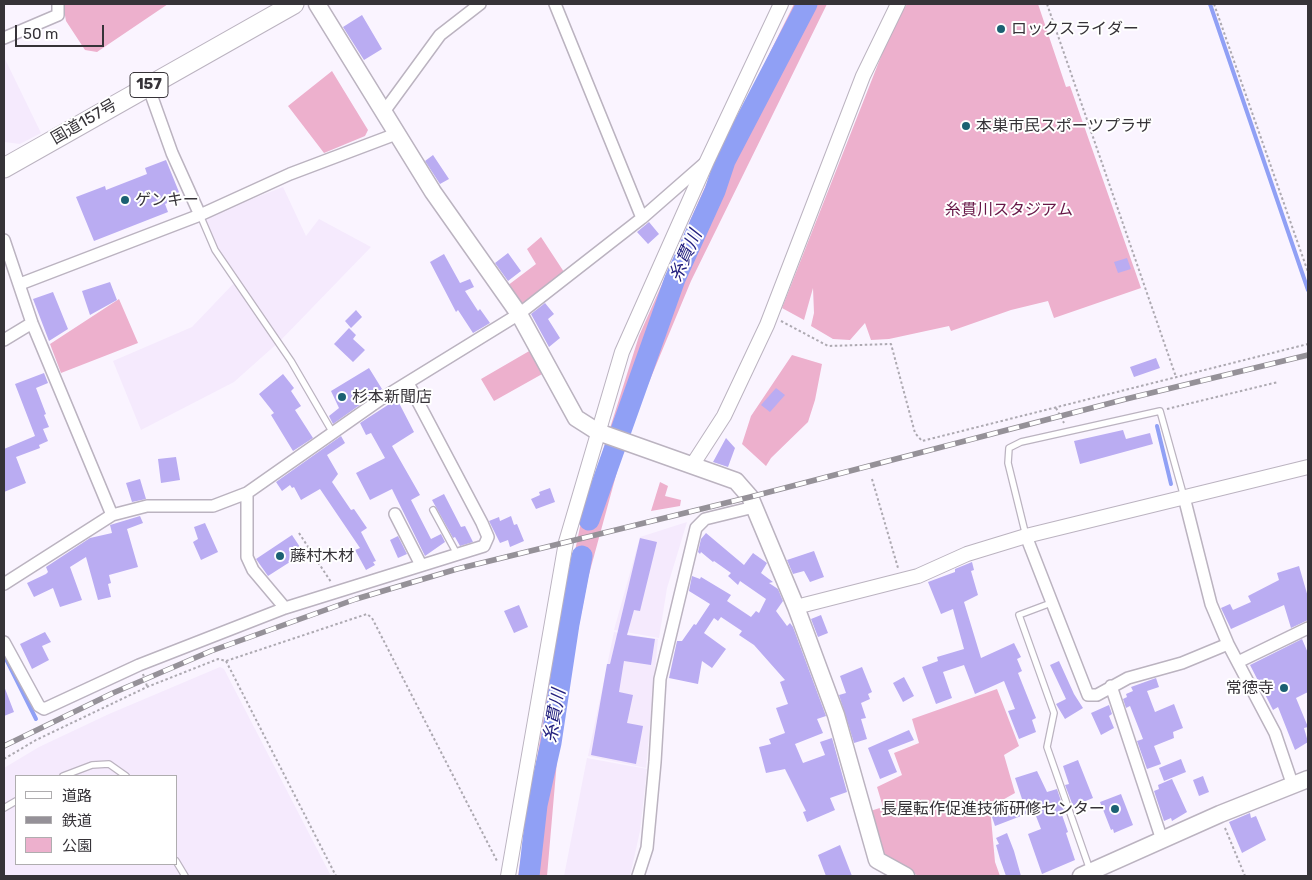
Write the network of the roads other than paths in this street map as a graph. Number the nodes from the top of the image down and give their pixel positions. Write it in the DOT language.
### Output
graph roads {
  1 [pos="58,4"];
  2 [pos="294,4"];
  3 [pos="318,4"];
  4 [pos="480,4"];
  5 [pos="555,4"];
  6 [pos="781,4"];
  7 [pos="898,4"];
  8 [pos="4,38"];
  9 [pos="148,86"];
  10 [pos="384,113"];
  11 [pos="396,134"];
  12 [pos="707,161"];
  13 [pos="4,167"];
  14 [pos="200,215"];
  15 [pos="642,218"];
  16 [pos="4,240"];
  17 [pos="20,284"];
  18 [pos="519,314"];
  19 [pos="32,323"];
  20 [pos="4,340"];
  21 [pos="408,383"];
  22 [pos="333,433"];
  23 [pos="602,433"];
  24 [pos="693,464"];
  25 [pos="1308,467"];
  26 [pos="247,493"];
  27 [pos="1184,497"];
  28 [pos="754,507"];
  29 [pos="433,510"];
  30 [pos="395,514"];
  31 [pos="112,515"];
  32 [pos="1026,536"];
  33 [pos="457,554"];
  34 [pos="422,565"];
  35 [pos="4,584"];
  36 [pos="1051,603"];
  37 [pos="796,607"];
  38 [pos="285,608"];
  39 [pos="1308,628"];
  40 [pos="4,642"];
  41 [pos="1228,644"];
  42 [pos="1238,662"];
  43 [pos="1111,686"];
  44 [pos="66,775"];
  45 [pos="125,775"];
  46 [pos="1308,779"];
  47 [pos="1293,786"];
  48 [pos="15,802"];
  49 [pos="4,808"];
  50 [pos="1162,840"];
  51 [pos="178,864"];
  52 [pos="504,872"];
  53 [pos="1086,874"];
  54 [pos="185,876"];
  55 [pos="638,876"];
  56 [pos="906,876"];
  1 -- 8 [label="street"];
  2 -- 9 [label="highway, 国道157号 / 157"];
  3 -- 10 [label="main road"];
  4 -- 10 [label="street"];
  5 -- 15 [label="street"];
  6 -- 12 [label="street"];
  7 -- 24 [label="street"];
  9 -- 13 [label="highway, 国道157号 / 157"];
  9 -- 14 [label="street"];
  10 -- 11 [label="main road"];
  11 -- 14 [label="street"];
  11 -- 18 [label="main road"];
  12 -- 15 [label="street"];
  12 -- 23 [label="street"];
  14 -- 17 [label="street"];
  14 -- 22 [label="lane"];
  15 -- 18 [label="street"];
  16 -- 17 [label="street"];
  17 -- 19 [label="street"];
  18 -- 21 [label="street"];
  18 -- 23 [label="main road"];
  19 -- 20 [label="street"];
  19 -- 31 [label="street"];
  21 -- 22 [label="street"];
  21 -- 33 [label="street"];
  22 -- 26 [label="street"];
  23 -- 24 [label="main road"];
  23 -- 52 [label="street"];
  24 -- 28 [label="main road"];
  25 -- 27 [label="street"];
  26 -- 31 [label="street"];
  26 -- 38 [label="street"];
  27 -- 32 [label="street"];
  27 -- 32 [label="lane"];
  27 -- 41 [label="street"];
  28 -- 37 [label="main road"];
  28 -- 55 [label="street"];
  29 -- 33 [label="lane"];
  30 -- 34 [label="street"];
  31 -- 35 [label="street"];
  32 -- 36 [label="street"];
  32 -- 37 [label="street"];
  33 -- 34 [label="street"];
  34 -- 38 [label="street"];
  36 -- 43 [label="street"];
  36 -- 53 [label="lane"];
  37 -- 56 [label="main road"];
  38 -- 40 [label="street"];
  39 -- 42 [label="street"];
  41 -- 42 [label="street"];
  41 -- 43 [label="street"];
  42 -- 47 [label="street"];
  43 -- 50 [label="street"];
  44 -- 45 [label="lane"];
  46 -- 47 [label="main road"];
  47 -- 50 [label="main road"];
  48 -- 49 [label="lane"];
  50 -- 53 [label="main road"];
  51 -- 54 [label="lane"];
}
